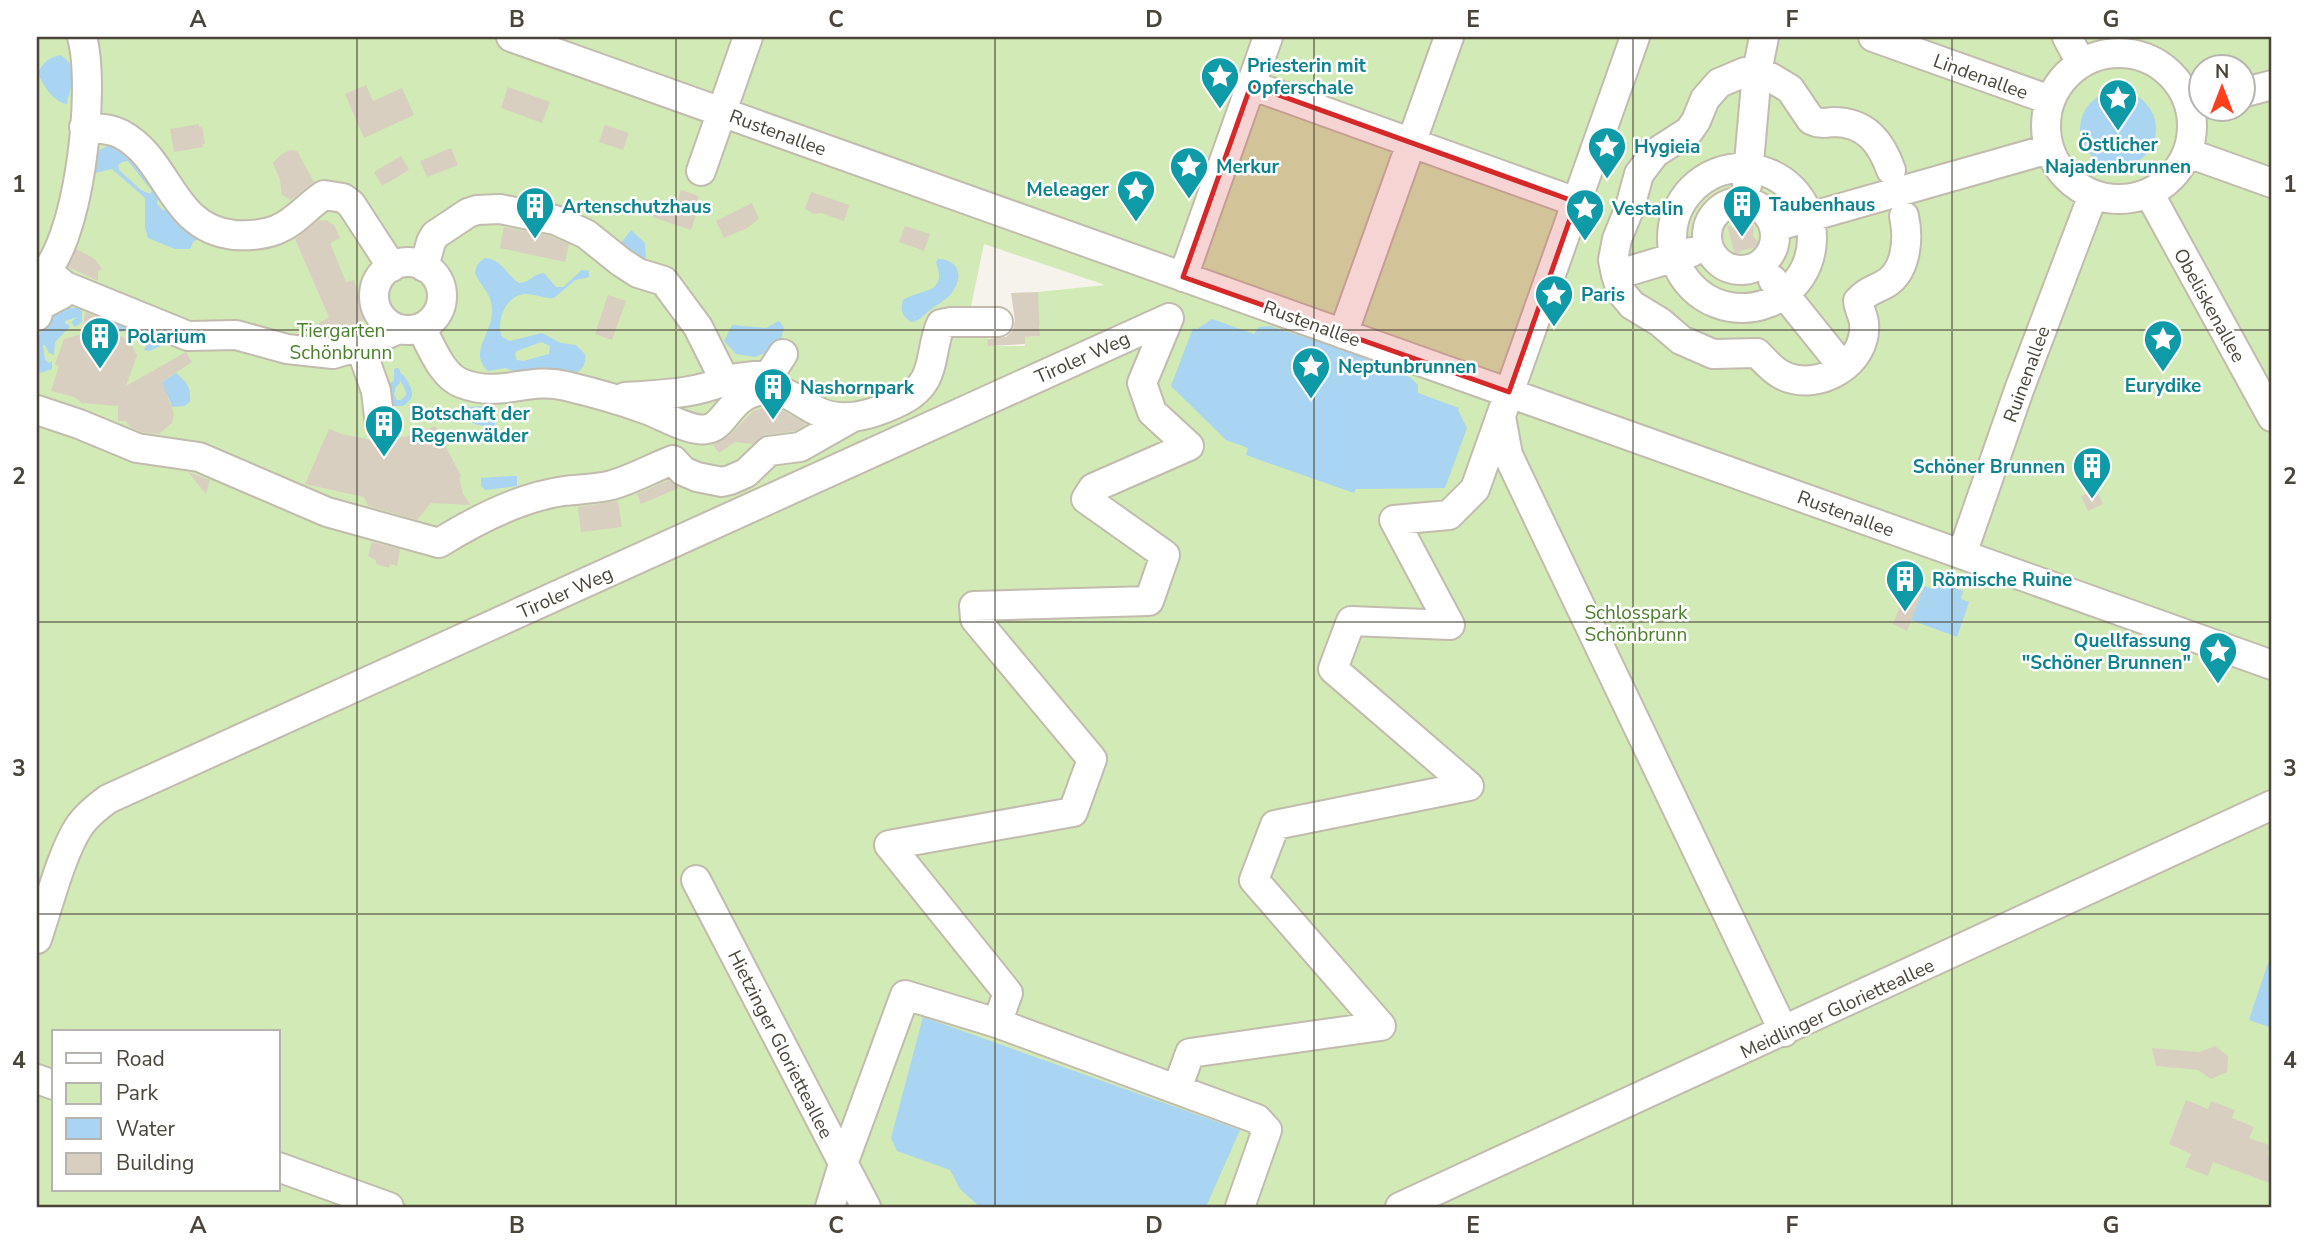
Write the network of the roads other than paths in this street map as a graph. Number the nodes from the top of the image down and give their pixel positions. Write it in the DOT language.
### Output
graph roads {
  1 [pos="82,37"];
  2 [pos="511,37"];
  3 [pos="748,37"];
  4 [pos="1268,37"];
  5 [pos="1450,37"];
  6 [pos="1635,37"];
  7 [pos="1764,37"];
  8 [pos="1873,37"];
  9 [pos="2067,37"];
  10 [pos="2151,47"];
  11 [pos="2081,63"];
  12 [pos="1757,72"];
  13 [pos="1251,85"];
  14 [pos="2186,94"];
  15 [pos="2050,100"];
  16 [pos="722,112"];
  17 [pos="2193,122"];
  18 [pos="84,127"];
  19 [pos="1411,143"];
  20 [pos="1670,145"];
  21 [pos="2049,149"];
  22 [pos="2188,153"];
  23 [pos="1748,168"];
  24 [pos="1891,170"];
  25 [pos="701,171"];
  26 [pos="1700,181"];
  27 [pos="2272,183"];
  28 [pos="2148,193"];
  29 [pos="2093,195"];
  30 [pos="1576,202"];
  31 [pos="1746,202"];
  32 [pos="1904,216"];
  33 [pos="1809,218"];
  34 [pos="1774,227"];
  35 [pos="1708,247"];
  36 [pos="1674,258"];
  37 [pos="1761,264"];
  38 [pos="391,267"];
  39 [pos="424,267"];
  40 [pos="1616,275"];
  41 [pos="1183,276"];
  42 [pos="50,280"];
  43 [pos="1785,294"];
  44 [pos="1737,309"];
  45 [pos="37,316"];
  46 [pos="998,322"];
  47 [pos="410,328"];
  48 [pos="1343,334"];
  49 [pos="360,346"];
  50 [pos="783,354"];
  51 [pos="1732,355"];
  52 [pos="1843,367"];
  53 [pos="725,381"];
  54 [pos="37,392"];
  55 [pos="613,398"];
  56 [pos="37,400"];
  57 [pos="1505,403"];
  58 [pos="37,411"];
  59 [pos="2272,416"];
  60 [pos="851,418"];
  61 [pos="380,425"];
  62 [pos="1962,554"];
  63 [pos="2272,665"];
  64 [pos="2272,806"];
  65 [pos="696,880"];
  66 [pos="37,939"];
  67 [pos="997,1023"];
  68 [pos="1784,1032"];
  69 [pos="1177,1089"];
  70 [pos="843,1164"];
  71 [pos="280,1168"];
  72 [pos="388,1207"];
  73 [pos="830,1207"];
  74 [pos="866,1207"];
  75 [pos="1240,1207"];
  76 [pos="1401,1207"];
  1 -- 18 [label="street"];
  2 -- 16 [label="street, Rustenallee"];
  3 -- 16 [label="street"];
  4 -- 13 [label="street"];
  5 -- 19 [label="street"];
  6 -- 30 [label="street"];
  7 -- 12 [label="street"];
  8 -- 15 [label="street, Lindenallee"];
  9 -- 11 [label="street"];
  10 -- 11 [label="street"];
  10 -- 14 [label="street"];
  11 -- 15 [label="street"];
  12 -- 20 [label="street"];
  12 -- 23 [label="street"];
  12 -- 24 [label="street"];
  13 -- 19 [label="street"];
  13 -- 41 [label="street"];
  15 -- 21 [label="street"];
  16 -- 25 [label="street"];
  16 -- 41 [label="street, Rustenallee"];
  17 -- 22 [label="street"];
  18 -- 38 [label="street"];
  18 -- 42 [label="street"];
  19 -- 30 [label="street"];
  19 -- 48 [label="street"];
  20 -- 26 [label="street"];
  20 -- 40 [label="street"];
  21 -- 29 [label="street"];
  21 -- 33 [label="street"];
  22 -- 27 [label="street"];
  22 -- 28 [label="street"];
  23 -- 26 [label="street"];
  23 -- 31 [label="street"];
  23 -- 33 [label="street"];
  26 -- 36 [label="street"];
  28 -- 29 [label="street"];
  28 -- 59 [label="street, Obeliskenallee"];
  29 -- 62 [label="street, Ruinenallee"];
  30 -- 57 [label="street"];
  31 -- 34 [label="street"];
  31 -- 35 [label="street"];
  32 -- 52 [label="street"];
  33 -- 34 [label="street"];
  33 -- 43 [label="street"];
  34 -- 37 [label="street"];
  35 -- 36 [label="street"];
  35 -- 37 [label="street"];
  36 -- 40 [label="street"];
  36 -- 44 [label="street"];
  37 -- 43 [label="street"];
  38 -- 39 [label="street"];
  38 -- 47 [label="street"];
  39 -- 47 [label="street"];
  39 -- 53 [label="street"];
  40 -- 51 [label="street"];
  41 -- 48 [label="street, Rustenallee"];
  42 -- 45 [label="street"];
  42 -- 49 [label="street"];
  43 -- 44 [label="street"];
  43 -- 52 [label="street"];
  44 -- 51 [label="street"];
  46 -- 60 [label="street"];
  47 -- 49 [label="street"];
  47 -- 55 [label="street"];
  48 -- 57 [label="street, Rustenallee"];
  49 -- 61 [label="street"];
  50 -- 53 [label="street"];
  51 -- 52 [label="street"];
  53 -- 55 [label="street"];
  54 -- 56 [label="street"];
  55 -- 60 [label="street"];
  57 -- 62 [label="street, Rustenallee"];
  57 -- 68 [label="street"];
  57 -- 69 [label="street"];
  58 -- 60 [label="street"];
  62 -- 63 [label="street, Rustenallee"];
  64 -- 68 [label="street, Meidlinger Glorietteallee"];
  65 -- 70 [label="street, Hietzinger Glorietteallee"];
  66 -- 67 [label="street, Tiroler Weg"];
  67 -- 69 [label="street"];
  67 -- 70 [label="street"];
  68 -- 76 [label="street, Meidlinger Glorietteallee"];
  69 -- 75 [label="street"];
  70 -- 73 [label="street"];
  70 -- 74 [label="street, Hietzinger Glorietteallee"];
  71 -- 72 [label="street"];
}
